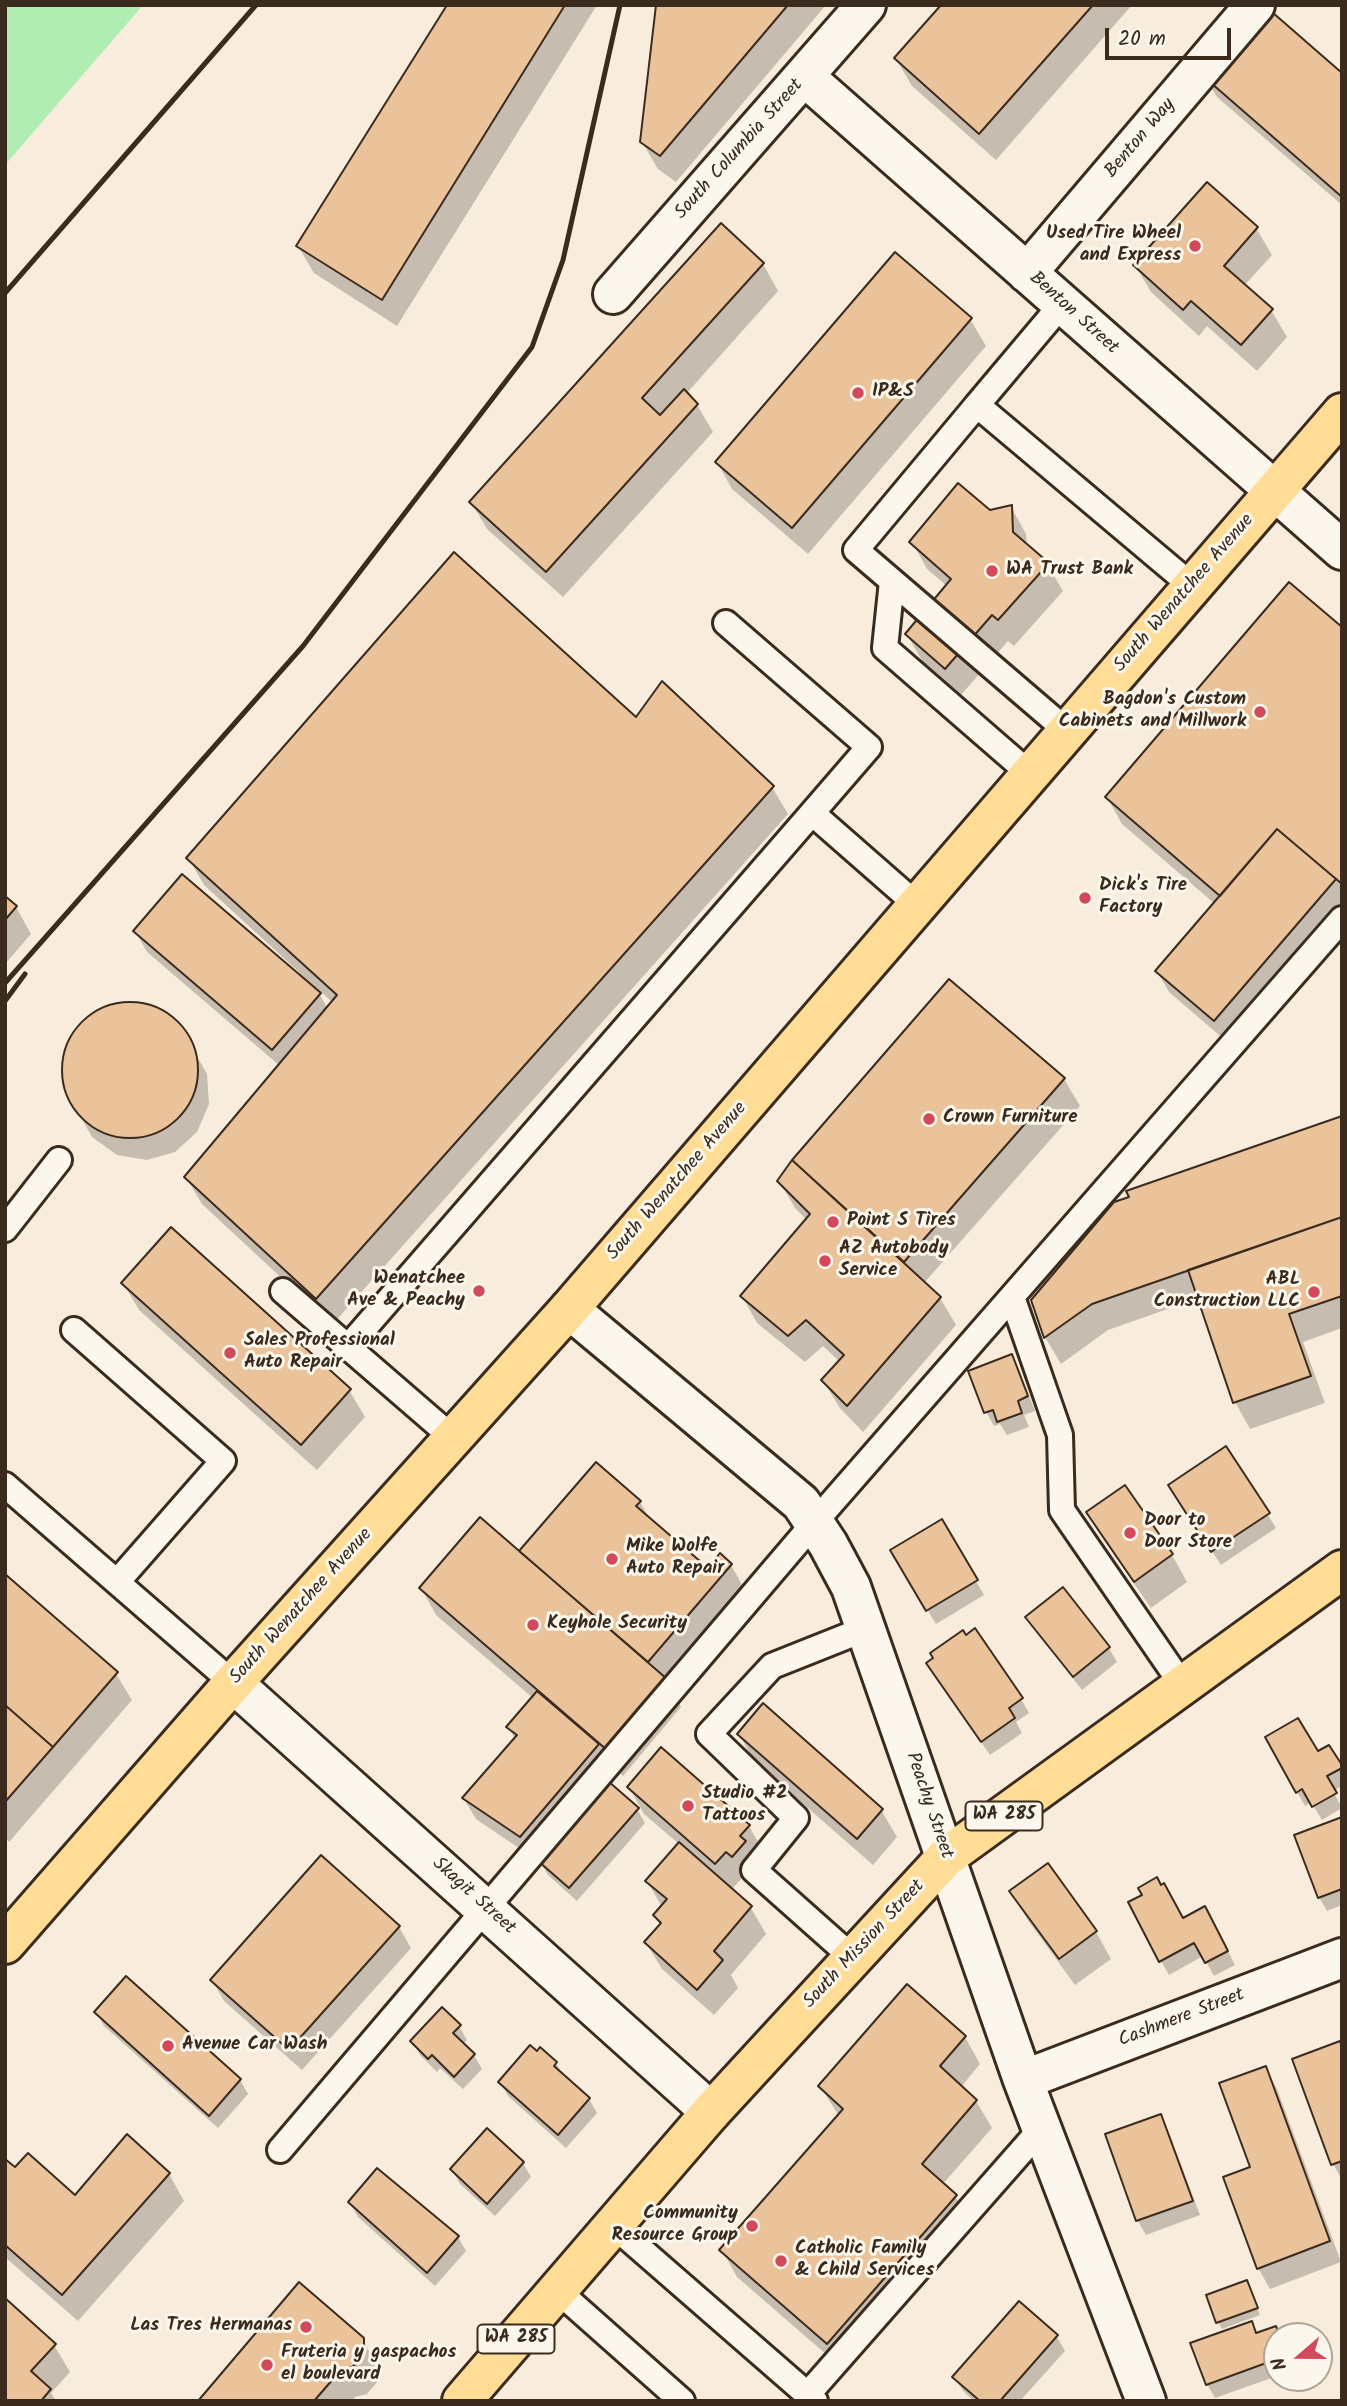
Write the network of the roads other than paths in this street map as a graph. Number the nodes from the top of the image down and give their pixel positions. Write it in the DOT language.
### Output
graph roads {
  1 [pos="866,5"];
  2 [pos="1255,5"];
  3 [pos="805,77"];
  4 [pos="1027,273"];
  5 [pos="613,294"];
  6 [pos="1062,304"];
  7 [pos="977,405"];
  8 [pos="1342,413"];
  9 [pos="1273,491"];
  10 [pos="1342,550"];
  11 [pos="892,581"];
  12 [pos="1192,586"];
  13 [pos="726,623"];
  14 [pos="1067,731"];
  15 [pos="1030,774"];
  16 [pos="812,813"];
  17 [pos="917,905"];
  18 [pos="1342,919"];
  19 [pos="59,1160"];
  20 [pos="5,1228"];
  21 [pos="283,1291"];
  22 [pos="1012,1297"];
  23 [pos="569,1309"];
  24 [pos="74,1330"];
  25 [pos="348,1347"];
  26 [pos="453,1438"];
  27 [pos="5,1485"];
  28 [pos="814,1523"];
  29 [pos="1342,1570"];
  30 [pos="117,1582"];
  31 [pos="866,1629"];
  32 [pos="233,1683"];
  33 [pos="1183,1686"];
  34 [pos="946,1857"];
  35 [pos="486,1909"];
  36 [pos="5,1944"];
  37 [pos="853,1958"];
  38 [pos="1342,1958"];
  39 [pos="1023,2080"];
  40 [pos="712,2112"];
  41 [pos="1041,2129"];
  42 [pos="280,2150"];
  43 [pos="614,2226"];
  44 [pos="558,2291"];
  45 [pos="811,2398"];
  46 [pos="462,2401"];
  47 [pos="682,2401"];
  48 [pos="1146,2401"];
  1 -- 3 [label="street, South Columbia Street"];
  2 -- 4 [label="street, Benton Way"];
  3 -- 4 [label="street, Benton Street"];
  3 -- 5 [label="street, South Columbia Street"];
  4 -- 6 [label="street, Benton Street"];
  6 -- 7 [label="lane"];
  6 -- 9 [label="street, Benton Street"];
  7 -- 11 [label="lane"];
  7 -- 12 [label="lane"];
  8 -- 9 [label="main road, South Wenatchee Avenue"];
  9 -- 10 [label="street, Benton Street"];
  9 -- 12 [label="main road, South Wenatchee Avenue"];
  11 -- 14 [label="lane"];
  11 -- 15 [label="lane"];
  12 -- 14 [label="main road, South Wenatchee Avenue"];
  13 -- 16 [label="lane"];
  14 -- 15 [label="main road, South Wenatchee Avenue"];
  15 -- 17 [label="main road, South Wenatchee Avenue"];
  16 -- 17 [label="lane"];
  16 -- 25 [label="lane"];
  17 -- 23 [label="main road, South Wenatchee Avenue"];
  18 -- 22 [label="lane"];
  19 -- 20 [label="lane"];
  21 -- 25 [label="lane"];
  22 -- 28 [label="lane"];
  22 -- 33 [label="lane"];
  23 -- 26 [label="main road, South Wenatchee Avenue"];
  23 -- 28 [label="street, Peachy Street"];
  24 -- 30 [label="lane"];
  25 -- 26 [label="lane"];
  26 -- 32 [label="main road, South Wenatchee Avenue"];
  27 -- 30 [label="lane"];
  28 -- 31 [label="street, Peachy Street"];
  28 -- 35 [label="lane"];
  29 -- 33 [label="main road, South Mission Street / WA 285"];
  30 -- 32 [label="lane"];
  31 -- 34 [label="street, Peachy Street"];
  31 -- 37 [label="lane"];
  32 -- 35 [label="street, Skagit Street"];
  32 -- 36 [label="main road, South Wenatchee Avenue"];
  33 -- 34 [label="main road, South Mission Street / WA 285"];
  34 -- 37 [label="main road, South Mission Street / WA 285"];
  34 -- 39 [label="street, Peachy Street"];
  35 -- 40 [label="street, Skagit Street"];
  35 -- 42 [label="lane"];
  37 -- 40 [label="main road, South Mission Street / WA 285"];
  38 -- 39 [label="street, Cashmere Street"];
  39 -- 41 [label="street, Peachy Street"];
  40 -- 43 [label="main road, South Mission Street / WA 285"];
  41 -- 45 [label="lane"];
  41 -- 48 [label="street, Peachy Street"];
  43 -- 44 [label="main road, South Mission Street / WA 285"];
  43 -- 45 [label="lane"];
  44 -- 46 [label="main road, South Mission Street / WA 285"];
  44 -- 47 [label="lane"];
}
